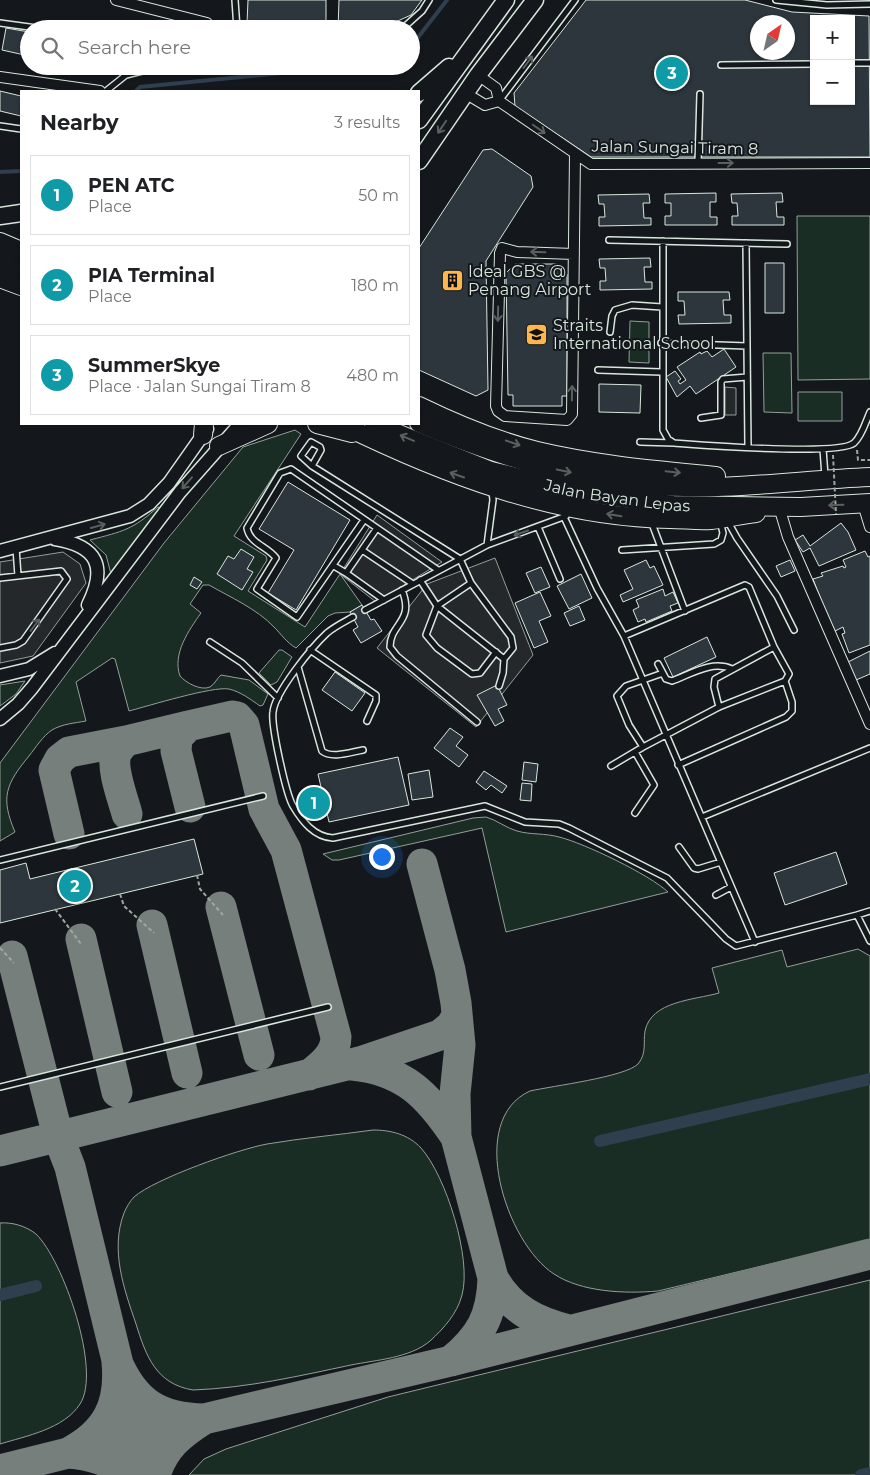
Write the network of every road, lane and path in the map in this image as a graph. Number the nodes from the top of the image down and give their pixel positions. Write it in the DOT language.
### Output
graph roads {
  1 [pos="116,0"];
  2 [pos="235,0"];
  3 [pos="429,0"];
  4 [pos="506,0"];
  5 [pos="535,0"];
  6 [pos="575,0"];
  7 [pos="776,0"];
  8 [pos="870,4"];
  9 [pos="195,20"];
  10 [pos="236,20"];
  11 [pos="413,20"];
  12 [pos="0,23"];
  13 [pos="20,26"];
  14 [pos="484,31"];
  15 [pos="855,63"];
  16 [pos="870,63"];
  17 [pos="810,64"];
  18 [pos="721,65"];
  19 [pos="478,74"];
  20 [pos="126,75"];
  21 [pos="0,77"];
  22 [pos="93,90"];
  23 [pos="107,90"];
  24 [pos="420,92"];
  25 [pos="465,93"];
  26 [pos="700,94"];
  27 [pos="499,101"];
  28 [pos="420,119"];
  29 [pos="0,126"];
  30 [pos="20,129"];
  31 [pos="575,154"];
  32 [pos="420,160"];
  33 [pos="870,163"];
  34 [pos="698,164"];
  35 [pos="20,214"];
  36 [pos="0,216"];
  37 [pos="610,240"];
  38 [pos="663,241"];
  39 [pos="0,242"];
  40 [pos="746,243"];
  41 [pos="786,244"];
  42 [pos="20,251"];
  43 [pos="574,254"];
  44 [pos="0,260"];
  45 [pos="20,269"];
  46 [pos="0,278"];
  47 [pos="20,286"];
  48 [pos="662,307"];
  49 [pos="610,332"];
  50 [pos="661,343"];
  51 [pos="747,346"];
  52 [pos="598,370"];
  53 [pos="661,372"];
  54 [pos="747,377"];
  55 [pos="420,406"];
  56 [pos="870,412"];
  57 [pos="701,418"];
  58 [pos="420,422"];
  59 [pos="239,425"];
  60 [pos="266,425"];
  61 [pos="325,425"];
  62 [pos="346,425"];
  63 [pos="206,428"];
  64 [pos="371,430"];
  65 [pos="640,442"];
  66 [pos="674,444"];
  67 [pos="220,446"];
  68 [pos="748,447"];
  69 [pos="823,449"];
  70 [pos="833,454"];
  71 [pos="858,454"];
  72 [pos="870,460"];
  73 [pos="312,466"];
  74 [pos="870,477"];
  75 [pos="826,479"];
  76 [pos="781,482"];
  77 [pos="491,487"];
  78 [pos="867,504"];
  79 [pos="801,507"];
  80 [pos="582,509"];
  81 [pos="780,510"];
  82 [pos="836,514"];
  83 [pos="564,517"];
  84 [pos="650,518"];
  85 [pos="723,518"];
  86 [pos="364,520"];
  87 [pos="538,527"];
  88 [pos="870,527"];
  89 [pos="377,528"];
  90 [pos="50,538"];
  91 [pos="486,545"];
  92 [pos="659,547"];
  93 [pos="16,548"];
  94 [pos="362,550"];
  95 [pos="622,550"];
  96 [pos="0,551"];
  97 [pos="460,559"];
  98 [pos="334,566"];
  99 [pos="438,570"];
  100 [pos="346,573"];
  101 [pos="18,576"];
  102 [pos="0,578"];
  103 [pos="560,579"];
  104 [pos="420,580"];
  105 [pos="471,583"];
  106 [pos="414,584"];
  107 [pos="402,590"];
  108 [pos="384,600"];
  109 [pos="436,606"];
  110 [pos="365,610"];
  111 [pos="685,611"];
  112 [pos="353,617"];
  113 [pos="77,628"];
  114 [pos="794,630"];
  115 [pos="624,636"];
  116 [pos="210,642"];
  117 [pos="774,647"];
  118 [pos="0,648"];
  119 [pos="310,650"];
  120 [pos="59,651"];
  121 [pos="496,652"];
  122 [pos="504,659"];
  123 [pos="658,664"];
  124 [pos="298,667"];
  125 [pos="732,669"];
  126 [pos="663,673"];
  127 [pos="0,676"];
  128 [pos="785,680"];
  129 [pos="641,681"];
  130 [pos="499,686"];
  131 [pos="278,698"];
  132 [pos="719,707"];
  133 [pos="0,719"];
  134 [pos="367,721"];
  135 [pos="476,722"];
  136 [pos="870,724"];
  137 [pos="666,736"];
  138 [pos="643,747"];
  139 [pos="870,748"];
  140 [pos="363,750"];
  141 [pos="636,752"];
  142 [pos="678,764"];
  143 [pos="611,766"];
  144 [pos="263,796"];
  145 [pos="635,814"];
  146 [pos="702,817"];
  147 [pos="679,847"];
  148 [pos="0,860"];
  149 [pos="721,862"];
  150 [pos="196,875"];
  151 [pos="731,887"];
  152 [pos="120,894"];
  153 [pos="716,895"];
  154 [pos="55,910"];
  155 [pos="870,911"];
  156 [pos="223,915"];
  157 [pos="857,915"];
  158 [pos="154,933"];
  159 [pos="870,941"];
  160 [pos="755,942"];
  161 [pos="81,944"];
  162 [pos="0,948"];
  163 [pos="14,963"];
  164 [pos="328,1007"];
  165 [pos="0,1087"];
  1 -- 9 [label="street"];
  2 -- 10 [label="lane"];
  3 -- 11 [label="lane"];
  4 -- 14 [label="main road"];
  5 -- 19 [label="main road"];
  27 -- 6 [label="lane, one-way"];
  7 -- 8 [label="lane"];
  12 -- 13 [label="lane"];
  14 -- 24 [label="main road"];
  14 -- 28 [label="main road"];
  15 -- 16 [label="lane"];
  17 -- 18 [label="lane"];
  19 -- 25 [label="main road"];
  19 -- 27 [label="street, Jalan Sungai Tiram 8"];
  20 -- 23 [label="lane"];
  21 -- 22 [label="street"];
  25 -- 27 [label="street"];
  25 -- 32 [label="main road, one-way"];
  26 -- 34 [label="lane"];
  27 -- 31 [label="street, Jalan Sungai Tiram 8, one-way"];
  29 -- 30 [label="lane"];
  31 -- 34 [label="street, Jalan Sungai Tiram 8"];
  31 -- 43 [label="street"];
  34 -- 33 [label="street, Jalan Sungai Tiram 8, one-way"];
  35 -- 36 [label="main road"];
  37 -- 38 [label="lane"];
  38 -- 40 [label="lane"];
  38 -- 48 [label="lane"];
  39 -- 42 [label="highway"];
  40 -- 41 [label="lane"];
  40 -- 51 [label="lane"];
  43 -- 43 [label="street, one-way"];
  44 -- 45 [label="highway"];
  46 -- 47 [label="highway"];
  48 -- 49 [label="lane"];
  48 -- 50 [label="lane"];
  50 -- 51 [label="lane"];
  50 -- 53 [label="lane"];
  51 -- 54 [label="lane"];
  52 -- 53 [label="lane"];
  53 -- 66 [label="lane"];
  54 -- 57 [label="lane"];
  54 -- 68 [label="lane"];
  55 -- 76 [label="highway, one-way"];
  56 -- 69 [label="lane"];
  58 -- 76 [label="highway, Jalan Bayan Lepas, one-way"];
  59 -- 67 [label="street"];
  60 -- 67 [label="highway"];
  61 -- 64 [label="highway"];
  62 -- 64 [label="highway"];
  90 -- 63 [label="street, one-way"];
  77 -- 64 [label="highway, one-way"];
  79 -- 64 [label="highway, Jalan Bayan Lepas, one-way"];
  65 -- 66 [label="lane"];
  66 -- 68 [label="lane"];
  67 -- 113 [label="street, one-way"];
  68 -- 69 [label="lane"];
  69 -- 75 [label="lane"];
  70 -- 82 [label="path, bridge"];
  71 -- 72 [label="path"];
  73 -- 73 [label="lane"];
  73 -- 97 [label="lane"];
  74 -- 75 [label="highway, Jalan Bayan Lepas"];
  75 -- 76 [label="highway, Jalan Bayan Lepas"];
  77 -- 80 [label="highway"];
  77 -- 91 [label="lane"];
  78 -- 79 [label="highway, Jalan Bayan Lepas, one-way"];
  78 -- 88 [label="street"];
  79 -- 81 [label="highway"];
  80 -- 83 [label="lane"];
  84 -- 80 [label="highway, one-way"];
  81 -- 85 [label="highway"];
  81 -- 136 [label="street"];
  83 -- 87 [label="lane"];
  83 -- 115 [label="lane"];
  84 -- 85 [label="highway"];
  84 -- 92 [label="lane"];
  85 -- 92 [label="lane"];
  85 -- 114 [label="lane"];
  86 -- 89 [label="lane"];
  86 -- 98 [label="lane"];
  86 -- 98 [label="lane"];
  87 -- 91 [label="lane, one-way"];
  87 -- 103 [label="lane"];
  89 -- 94 [label="lane"];
  89 -- 99 [label="lane"];
  90 -- 93 [label="street"];
  90 -- 113 [label="street"];
  91 -- 97 [label="lane"];
  92 -- 95 [label="lane"];
  92 -- 111 [label="lane"];
  93 -- 96 [label="street"];
  93 -- 101 [label="lane"];
  94 -- 100 [label="lane"];
  94 -- 106 [label="lane"];
  97 -- 99 [label="lane"];
  97 -- 105 [label="lane"];
  98 -- 100 [label="lane"];
  99 -- 104 [label="lane"];
  100 -- 108 [label="lane"];
  101 -- 102 [label="lane"];
  118 -- 101 [label="lane, one-way"];
  104 -- 106 [label="lane"];
  104 -- 109 [label="lane"];
  105 -- 109 [label="lane"];
  105 -- 122 [label="lane"];
  106 -- 107 [label="lane"];
  107 -- 108 [label="lane"];
  107 -- 135 [label="lane"];
  108 -- 110 [label="lane"];
  109 -- 121 [label="lane"];
  109 -- 121 [label="lane"];
  111 -- 115 [label="lane"];
  111 -- 117 [label="lane"];
  112 -- 119 [label="lane"];
  113 -- 120 [label="street"];
  115 -- 129 [label="lane"];
  116 -- 131 [label="lane"];
  117 -- 125 [label="lane"];
  117 -- 128 [label="lane"];
  119 -- 124 [label="lane"];
  119 -- 134 [label="lane"];
  120 -- 127 [label="street"];
  120 -- 133 [label="street"];
  121 -- 122 [label="lane"];
  122 -- 130 [label="lane"];
  123 -- 126 [label="lane"];
  124 -- 131 [label="lane"];
  124 -- 140 [label="lane"];
  125 -- 126 [label="lane"];
  125 -- 132 [label="lane"];
  126 -- 129 [label="lane"];
  128 -- 132 [label="lane"];
  128 -- 142 [label="lane"];
  129 -- 137 [label="lane"];
  129 -- 138 [label="lane"];
  131 -- 160 [label="lane"];
  132 -- 137 [label="lane"];
  137 -- 138 [label="lane"];
  137 -- 142 [label="lane"];
  138 -- 141 [label="lane"];
  139 -- 146 [label="lane"];
  141 -- 143 [label="lane"];
  141 -- 145 [label="lane"];
  142 -- 146 [label="lane"];
  144 -- 148 [label="lane"];
  146 -- 149 [label="lane"];
  147 -- 149 [label="lane"];
  149 -- 151 [label="lane"];
  150 -- 156 [label="path"];
  151 -- 153 [label="lane"];
  151 -- 160 [label="lane"];
  152 -- 158 [label="path"];
  154 -- 161 [label="path"];
  155 -- 157 [label="lane"];
  157 -- 159 [label="lane"];
  157 -- 160 [label="lane"];
  162 -- 163 [label="path"];
  164 -- 165 [label="lane"];
}
